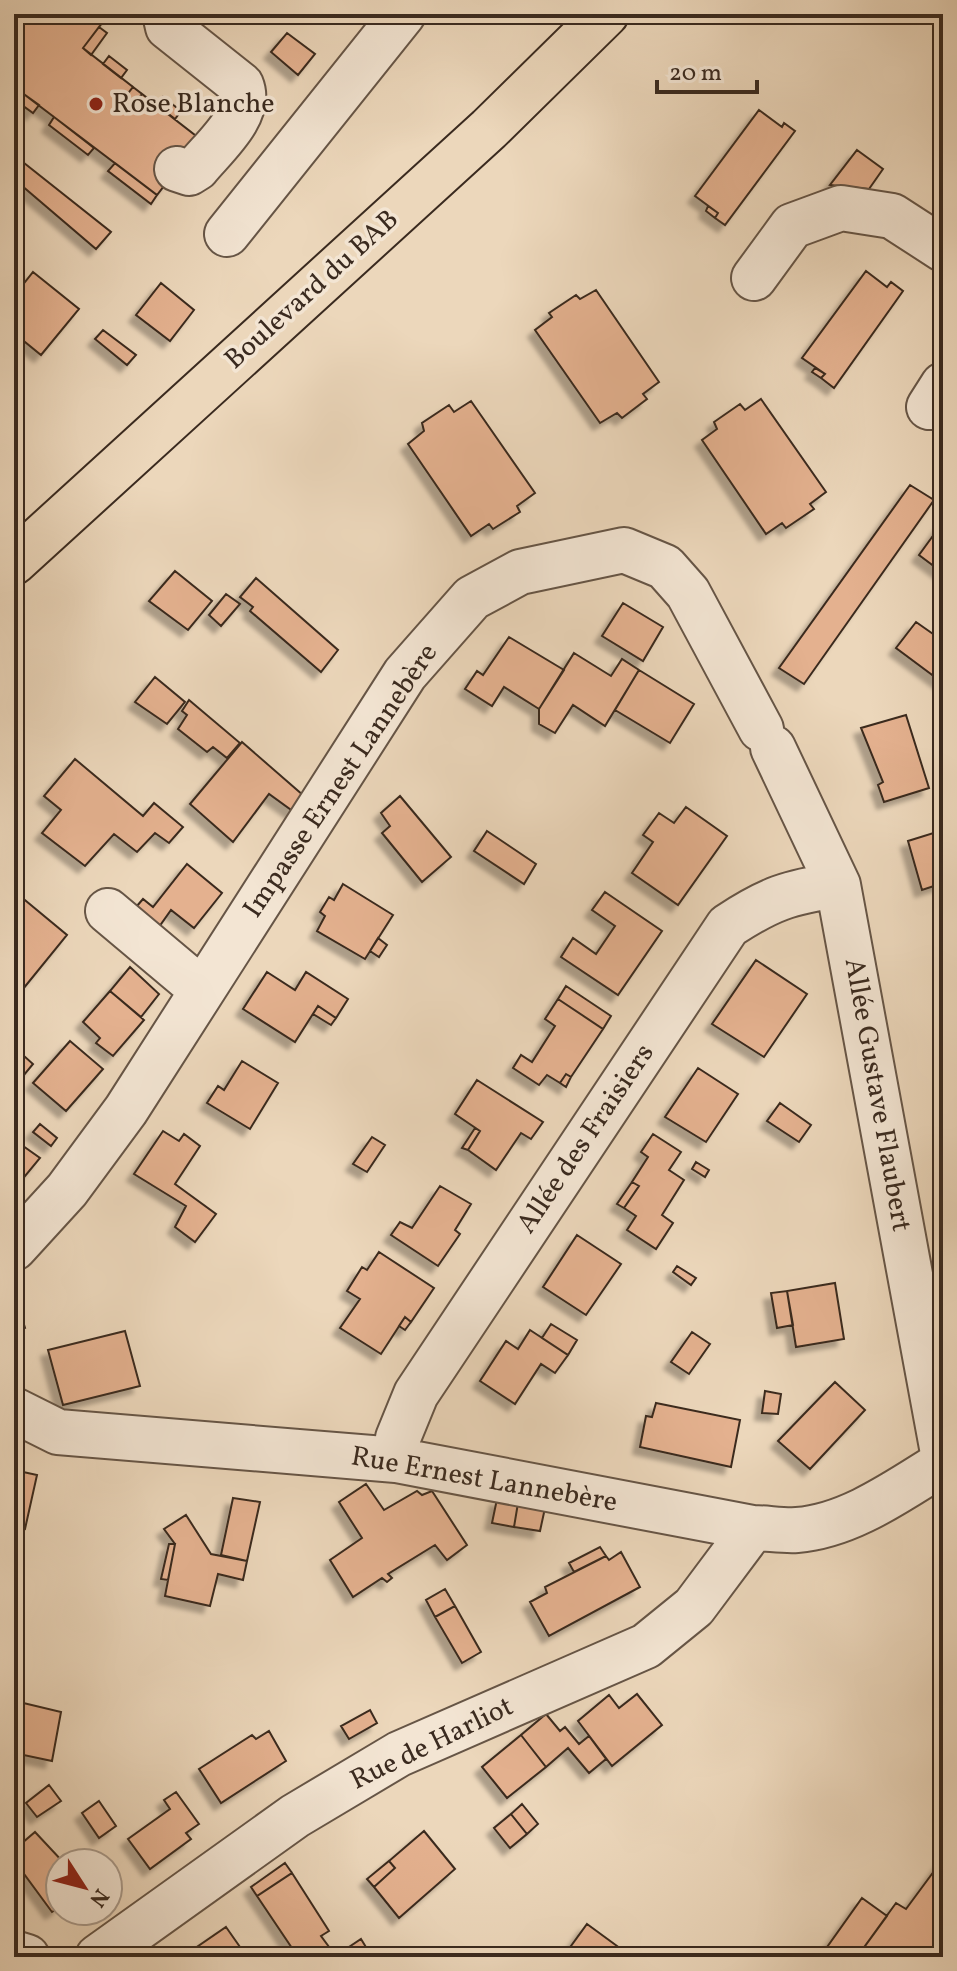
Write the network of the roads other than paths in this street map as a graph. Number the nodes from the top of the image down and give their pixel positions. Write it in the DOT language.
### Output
graph roads {
  1 [pos="165,14"];
  2 [pos="403,14"];
  3 [pos="606,14"];
  4 [pos="177,169"];
  5 [pos="227,234"];
  6 [pos="943,249"];
  7 [pos="754,278"];
  8 [pos="14,562"];
  9 [pos="767,738"];
  10 [pos="838,885"];
  11 [pos="108,911"];
  12 [pos="202,990"];
  13 [pos="14,1247"];
  14 [pos="14,1410"];
  15 [pos="943,1453"];
  16 [pos="396,1460"];
  17 [pos="943,1463"];
  18 [pos="753,1528"];
  19 [pos="14,1953"];
  20 [pos="27,1957"];
  21 [pos="98,1957"];
  1 -- 4 [label="street"];
  2 -- 5 [label="street"];
  3 -- 8 [label="main road, Boulevard du BAB"];
  6 -- 7 [label="street"];
  9 -- 10 [label="street, Allée Gustave Flaubert"];
  9 -- 12 [label="street, Impasse Ernest Lannebère"];
  10 -- 15 [label="street, Allée Gustave Flaubert"];
  10 -- 16 [label="street, Allée des Fraisiers"];
  11 -- 12 [label="street"];
  12 -- 13 [label="street, Impasse Ernest Lannebère"];
  14 -- 16 [label="street, Rue Ernest Lannebère"];
  16 -- 18 [label="street, Rue Ernest Lannebère"];
  17 -- 18 [label="street, Rue Ernest Lannebère"];
  18 -- 21 [label="street, Rue de Harliot"];
  19 -- 20 [label="street"];
}
